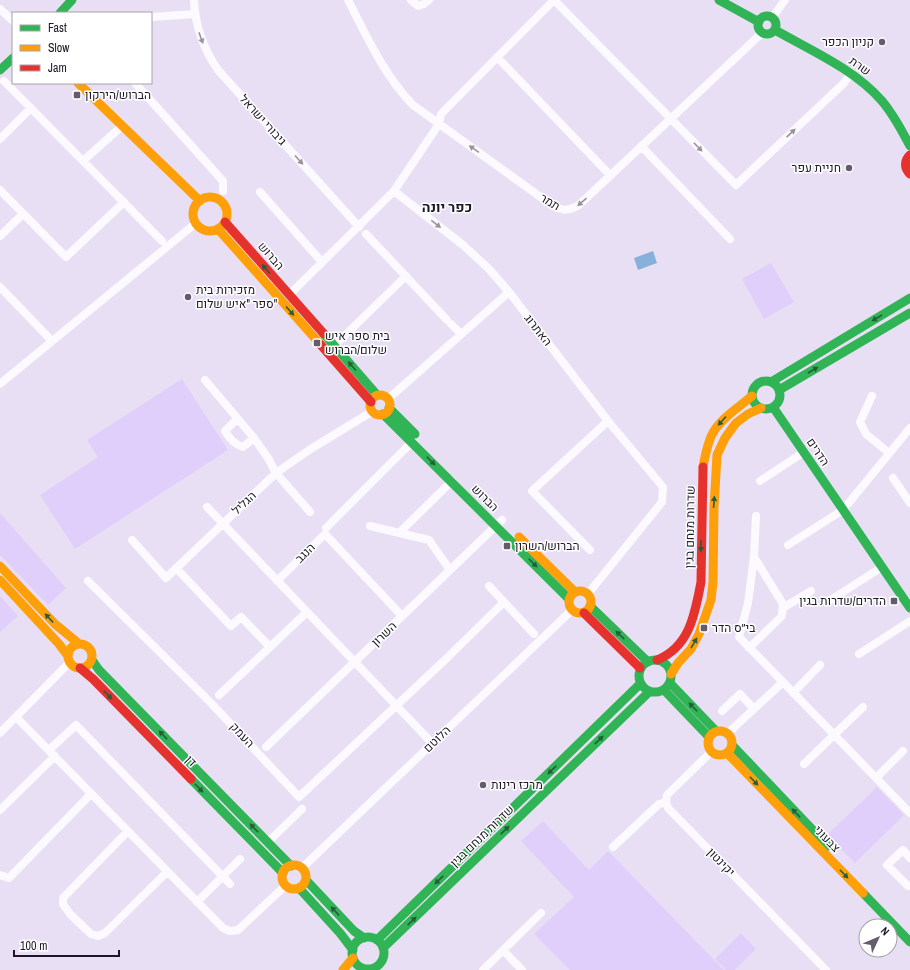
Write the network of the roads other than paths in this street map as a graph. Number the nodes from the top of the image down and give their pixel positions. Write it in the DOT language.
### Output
graph roads {
  1 [pos="72,0"];
  2 [pos="194,0"];
  3 [pos="348,0"];
  4 [pos="411,0"];
  5 [pos="429,0"];
  6 [pos="554,0"];
  7 [pos="719,0"];
  8 [pos="785,0"];
  9 [pos="0,9"];
  10 [pos="61,12"];
  11 [pos="195,14"];
  12 [pos="152,17"];
  13 [pos="772,18"];
  14 [pos="12,20"];
  15 [pos="759,22"];
  16 [pos="775,30"];
  17 [pos="762,33"];
  18 [pos="497,57"];
  19 [pos="12,59"];
  20 [pos="0,70"];
  21 [pos="851,73"];
  22 [pos="4,81"];
  23 [pos="79,84"];
  24 [pos="136,84"];
  25 [pos="32,108"];
  26 [pos="671,119"];
  27 [pos="439,124"];
  28 [pos="122,126"];
  29 [pos="0,139"];
  30 [pos="641,146"];
  31 [pos="910,146"];
  32 [pos="910,155"];
  33 [pos="83,161"];
  34 [pos="910,174"];
  35 [pos="610,176"];
  36 [pos="0,190"];
  37 [pos="223,191"];
  38 [pos="394,191"];
  39 [pos="260,192"];
  40 [pos="200,201"];
  41 [pos="124,202"];
  42 [pos="23,214"];
  43 [pos="225,222"];
  44 [pos="196,223"];
  45 [pos="359,227"];
  46 [pos="218,229"];
  47 [pos="366,234"];
  48 [pos="0,236"];
  49 [pos="730,239"];
  50 [pos="162,241"];
  51 [pos="322,262"];
  52 [pos="406,276"];
  53 [pos="0,287"];
  54 [pos="509,292"];
  55 [pos="288,295"];
  56 [pos="910,298"];
  57 [pos="910,313"];
  58 [pos="461,334"];
  59 [pos="52,341"];
  60 [pos="334,346"];
  61 [pos="205,380"];
  62 [pos="771,382"];
  63 [pos="0,384"];
  64 [pos="779,390"];
  65 [pos="752,396"];
  66 [pos="872,396"];
  67 [pos="374,403"];
  68 [pos="387,407"];
  69 [pos="773,407"];
  70 [pos="761,408"];
  71 [pos="237,419"];
  72 [pos="608,421"];
  73 [pos="910,428"];
  74 [pos="254,438"];
  75 [pos="412,442"];
  76 [pos="804,452"];
  77 [pos="890,453"];
  78 [pos="276,473"];
  79 [pos="893,478"];
  80 [pos="452,481"];
  81 [pos="760,481"];
  82 [pos="910,503"];
  83 [pos="207,507"];
  84 [pos="843,510"];
  85 [pos="310,512"];
  86 [pos="756,516"];
  87 [pos="499,523"];
  88 [pos="223,524"];
  89 [pos="370,526"];
  90 [pos="326,528"];
  91 [pos="399,533"];
  92 [pos="132,540"];
  93 [pos="788,545"];
  94 [pos="590,550"];
  95 [pos="754,557"];
  96 [pos="0,566"];
  97 [pos="882,567"];
  98 [pos="176,568"];
  99 [pos="450,570"];
  100 [pos="0,580"];
  101 [pos="88,581"];
  102 [pos="277,581"];
  103 [pos="489,586"];
  104 [pos="811,591"];
  105 [pos="587,595"];
  106 [pos="572,596"];
  107 [pos="830,601"];
  108 [pos="504,602"];
  109 [pos="783,608"];
  110 [pos="910,608"];
  111 [pos="572,610"];
  112 [pos="587,610"];
  113 [pos="307,612"];
  114 [pos="402,616"];
  115 [pos="910,621"];
  116 [pos="534,634"];
  117 [pos="78,643"];
  118 [pos="270,647"];
  119 [pos="749,648"];
  120 [pos="859,654"];
  121 [pos="69,659"];
  122 [pos="92,660"];
  123 [pos="652,661"];
  124 [pos="355,662"];
  125 [pos="820,665"];
  126 [pos="80,668"];
  127 [pos="640,668"];
  128 [pos="670,678"];
  129 [pos="783,682"];
  130 [pos="640,684"];
  131 [pos="664,690"];
  132 [pos="649,692"];
  133 [pos="793,693"];
  134 [pos="219,695"];
  135 [pos="397,706"];
  136 [pos="863,707"];
  137 [pos="754,709"];
  138 [pos="722,711"];
  139 [pos="16,717"];
  140 [pos="0,733"];
  141 [pos="728,733"];
  142 [pos="713,734"];
  143 [pos="835,735"];
  144 [pos="432,743"];
  145 [pos="266,747"];
  146 [pos="729,749"];
  147 [pos="712,751"];
  148 [pos="903,751"];
  149 [pos="52,753"];
  150 [pos="804,764"];
  151 [pos="876,778"];
  152 [pos="91,794"];
  153 [pos="666,802"];
  154 [pos="302,808"];
  155 [pos="0,810"];
  156 [pos="910,813"];
  157 [pos="128,831"];
  158 [pos="268,842"];
  159 [pos="613,847"];
  160 [pos="240,858"];
  161 [pos="910,858"];
  162 [pos="291,866"];
  163 [pos="302,868"];
  164 [pos="167,872"];
  165 [pos="283,873"];
  166 [pos="0,875"];
  167 [pos="223,876"];
  168 [pos="306,880"];
  169 [pos="230,884"];
  170 [pos="286,885"];
  171 [pos="910,886"];
  172 [pos="298,888"];
  173 [pos="197,902"];
  174 [pos="541,913"];
  175 [pos="910,932"];
  176 [pos="364,938"];
  177 [pos="377,940"];
  178 [pos="910,942"];
  179 [pos="384,948"];
  180 [pos="503,950"];
  181 [pos="353,954"];
  182 [pos="380,968"];
  183 [pos="343,970"];
  184 [pos="366,970"];
  185 [pos="483,970"];
  186 [pos="522,970"];
  187 [pos="826,970"];
  1 -- 10 [label="street"];
  2 -- 11 [label="street, גיבורי ישראל"];
  3 -- 27 [label="street, תמר"];
  4 -- 5 [label="street"];
  6 -- 18 [label="street"];
  6 -- 26 [label="street"];
  7 -- 15 [label="street"];
  8 -- 13 [label="street"];
  9 -- 14 [label="street"];
  11 -- 12 [label="street"];
  11 -- 45 [label="street, גיבורי ישראל, one-way"];
  13 -- 15 [label="street"];
  13 -- 16 [label="street"];
  15 -- 17 [label="street"];
  16 -- 17 [label="street"];
  16 -- 21 [label="street, שרת"];
  17 -- 26 [label="street, תמר"];
  18 -- 27 [label="street"];
  18 -- 35 [label="street"];
  19 -- 20 [label="street"];
  26 -- 21 [label="street, one-way"];
  21 -- 31 [label="street, שרת"];
  22 -- 25 [label="street"];
  23 -- 28 [label="street"];
  24 -- 37 [label="street"];
  25 -- 29 [label="street"];
  25 -- 33 [label="street"];
  26 -- 30 [label="street, תמר"];
  35 -- 27 [label="street, תמר, one-way"];
  27 -- 38 [label="street"];
  28 -- 33 [label="street"];
  28 -- 40 [label="street"];
  30 -- 35 [label="street, תמר"];
  30 -- 49 [label="street"];
  32 -- 34 [label="street"];
  33 -- 41 [label="street"];
  36 -- 42 [label="street"];
  38 -- 45 [label="street"];
  38 -- 54 [label="street, האתרוג, one-way"];
  39 -- 51 [label="street"];
  40 -- 43 [label="street"];
  40 -- 44 [label="street"];
  41 -- 42 [label="street"];
  41 -- 50 [label="street"];
  42 -- 48 [label="street"];
  43 -- 46 [label="street"];
  55 -- 43 [label="street, הברוש, one-way"];
  44 -- 46 [label="street"];
  44 -- 59 [label="street"];
  45 -- 51 [label="street"];
  46 -- 67 [label="street, הברוש, one-way"];
  47 -- 52 [label="street"];
  51 -- 55 [label="street"];
  52 -- 58 [label="street"];
  52 -- 60 [label="street"];
  53 -- 59 [label="street"];
  54 -- 58 [label="street"];
  54 -- 72 [label="street, האתרוג"];
  55 -- 60 [label="street, הברוש"];
  56 -- 62 [label="street, one-way"];
  64 -- 57 [label="street, one-way"];
  58 -- 68 [label="street"];
  59 -- 63 [label="street"];
  67 -- 60 [label="street, הברוש, one-way"];
  61 -- 71 [label="street"];
  62 -- 64 [label="street"];
  62 -- 65 [label="street"];
  64 -- 69 [label="street"];
  65 -- 70 [label="street"];
  65 -- 123 [label="street, שדרות מנחם בגין, one-way"];
  66 -- 77 [label="street"];
  67 -- 68 [label="street"];
  67 -- 68 [label="street"];
  67 -- 78 [label="street, הגליל"];
  68 -- 75 [label="street, הברוש"];
  68 -- 87 [label="street, הברוש"];
  69 -- 70 [label="street"];
  69 -- 76 [label="street, הדרים"];
  128 -- 70 [label="street, שדרות מנחם בגין, one-way"];
  71 -- 74 [label="street"];
  71 -- 74 [label="street"];
  72 -- 94 [label="street"];
  72 -- 105 [label="street, האתרוג"];
  73 -- 77 [label="street"];
  74 -- 78 [label="street"];
  75 -- 80 [label="street, הברוש, one-way"];
  75 -- 90 [label="street"];
  76 -- 81 [label="street"];
  76 -- 84 [label="street, הדרים"];
  77 -- 84 [label="street"];
  78 -- 85 [label="street"];
  78 -- 88 [label="street, הגליל"];
  79 -- 82 [label="street"];
  80 -- 87 [label="street, הברוש"];
  80 -- 91 [label="street"];
  83 -- 88 [label="street"];
  84 -- 93 [label="street"];
  84 -- 97 [label="street, הדרים"];
  86 -- 95 [label="street"];
  87 -- 99 [label="street, השרון"];
  87 -- 106 [label="street, הברוש"];
  88 -- 98 [label="street, הגליל"];
  88 -- 102 [label="street"];
  89 -- 91 [label="street"];
  91 -- 99 [label="street"];
  92 -- 98 [label="street, הגליל"];
  95 -- 109 [label="street"];
  95 -- 119 [label="street"];
  117 -- 96 [label="street, one-way"];
  97 -- 107 [label="street"];
  97 -- 110 [label="street, הדרים"];
  98 -- 118 [label="street"];
  99 -- 114 [label="street, השרון"];
  100 -- 121 [label="street"];
  101 -- 135 [label="street, העמק"];
  102 -- 113 [label="street"];
  102 -- 114 [label="street, הנגב"];
  103 -- 108 [label="street"];
  104 -- 109 [label="street"];
  105 -- 106 [label="street"];
  105 -- 112 [label="street"];
  106 -- 111 [label="street"];
  108 -- 116 [label="street"];
  108 -- 135 [label="street"];
  109 -- 119 [label="street"];
  111 -- 112 [label="street"];
  111 -- 144 [label="street, הלוטם"];
  123 -- 112 [label="street, one-way"];
  112 -- 127 [label="street"];
  113 -- 118 [label="street"];
  113 -- 124 [label="street"];
  114 -- 124 [label="street, השרון"];
  115 -- 120 [label="street"];
  117 -- 121 [label="street"];
  117 -- 122 [label="street"];
  118 -- 134 [label="street"];
  119 -- 129 [label="street"];
  121 -- 126 [label="street"];
  121 -- 139 [label="street"];
  122 -- 126 [label="street"];
  158 -- 122 [label="street, דן, one-way"];
  123 -- 127 [label="street"];
  123 -- 128 [label="street"];
  124 -- 135 [label="street"];
  124 -- 145 [label="street, השרון"];
  125 -- 133 [label="street"];
  126 -- 165 [label="street, דן, one-way"];
  127 -- 130 [label="street"];
  128 -- 131 [label="street"];
  142 -- 128 [label="street, one-way"];
  129 -- 133 [label="street"];
  129 -- 137 [label="street"];
  130 -- 132 [label="street"];
  130 -- 177 [label="street, שדרות מנחם בגין, one-way"];
  131 -- 132 [label="street"];
  131 -- 142 [label="street"];
  179 -- 132 [label="street, שדרות מנחם בגין, one-way"];
  133 -- 143 [label="street"];
  135 -- 144 [label="street"];
  136 -- 143 [label="street"];
  137 -- 138 [label="street"];
  137 -- 141 [label="street"];
  139 -- 140 [label="street"];
  139 -- 149 [label="street"];
  141 -- 142 [label="street"];
  141 -- 146 [label="street"];
  142 -- 147 [label="street"];
  143 -- 150 [label="street"];
  143 -- 151 [label="street"];
  144 -- 163 [label="street, הלוטם"];
  146 -- 147 [label="street"];
  175 -- 146 [label="street, צבעוני, one-way"];
  146 -- 178 [label="street, צבעוני, one-way"];
  147 -- 153 [label="street"];
  148 -- 151 [label="street"];
  149 -- 152 [label="street"];
  149 -- 155 [label="street"];
  149 -- 167 [label="street"];
  151 -- 156 [label="street"];
  152 -- 157 [label="street"];
  152 -- 166 [label="street"];
  153 -- 159 [label="street"];
  153 -- 187 [label="street, יקינטון"];
  154 -- 158 [label="street"];
  157 -- 164 [label="street"];
  157 -- 164 [label="street"];
  158 -- 162 [label="street, דן"];
  160 -- 167 [label="street"];
  161 -- 171 [label="street"];
  162 -- 163 [label="street"];
  162 -- 165 [label="street"];
  163 -- 168 [label="street"];
  164 -- 173 [label="street"];
  165 -- 170 [label="street"];
  167 -- 169 [label="street"];
  167 -- 173 [label="street"];
  168 -- 172 [label="street"];
  176 -- 168 [label="street, one-way"];
  170 -- 172 [label="street"];
  170 -- 173 [label="street"];
  172 -- 181 [label="street"];
  174 -- 180 [label="street"];
  176 -- 177 [label="street"];
  176 -- 181 [label="street"];
  177 -- 179 [label="street"];
  179 -- 182 [label="street"];
  180 -- 185 [label="street"];
  180 -- 186 [label="street"];
  181 -- 183 [label="street"];
  181 -- 184 [label="street"];
  182 -- 184 [label="street"];
}
